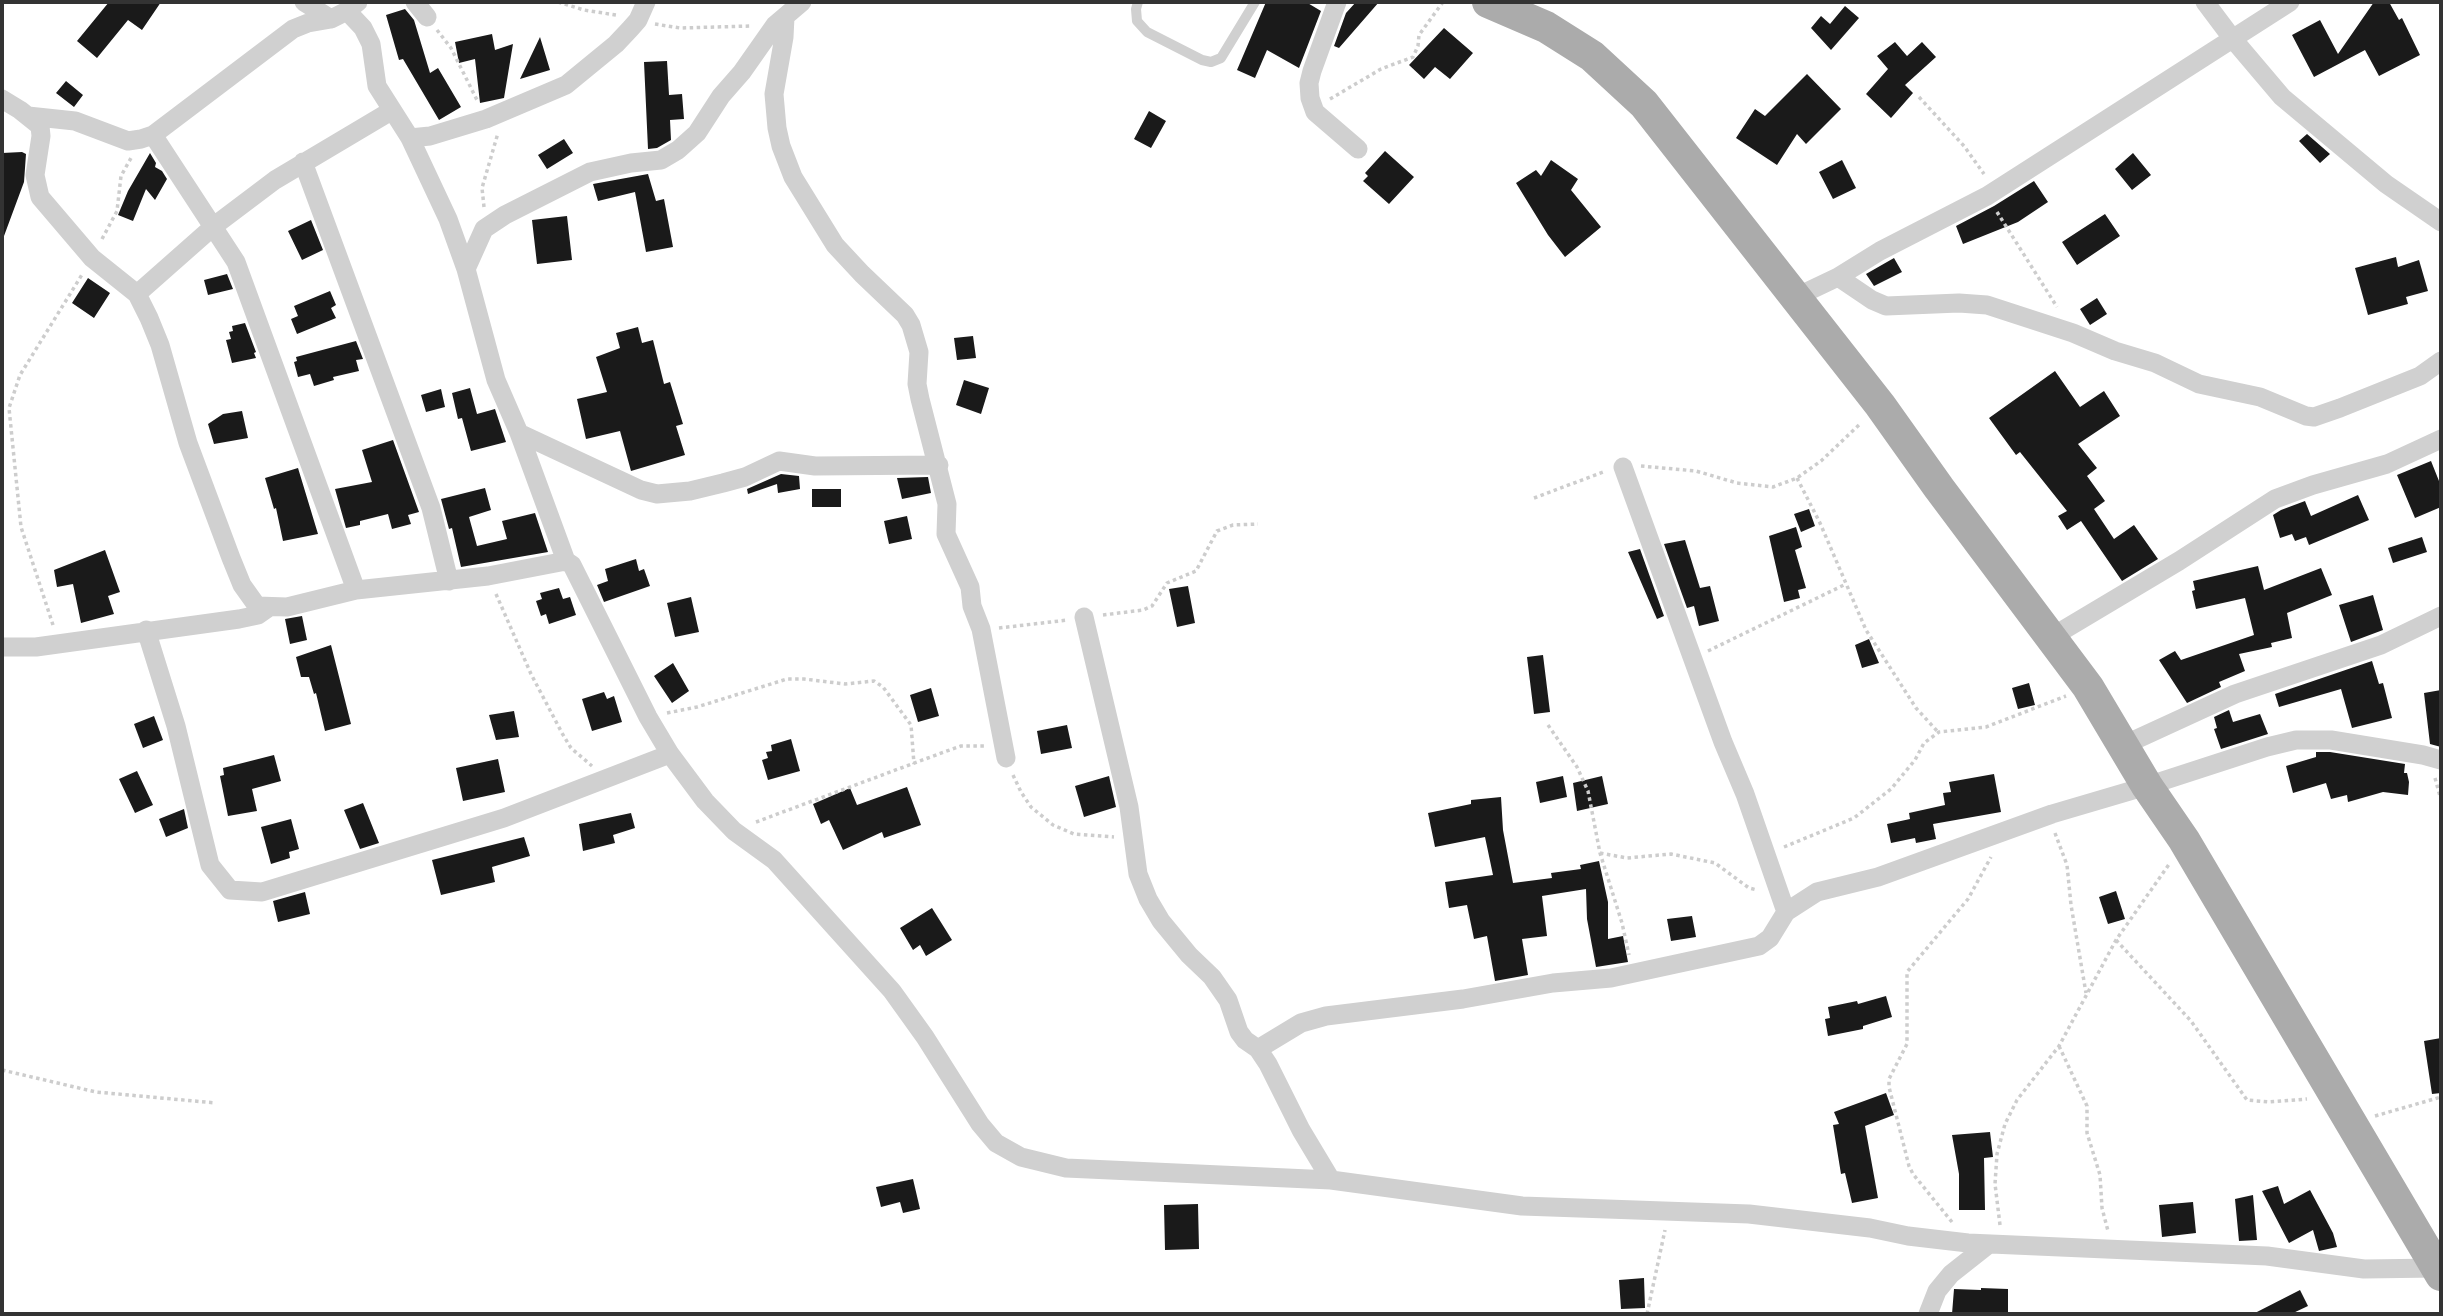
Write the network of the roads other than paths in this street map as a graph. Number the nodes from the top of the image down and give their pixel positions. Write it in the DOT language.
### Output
graph roads {
  1 [pos="304,2"];
  2 [pos="802,2"];
  3 [pos="1138,2"];
  4 [pos="1255,2"];
  5 [pos="1335,2"];
  6 [pos="1488,2"];
  7 [pos="2205,2"];
  8 [pos="2290,2"];
  9 [pos="345,11"];
  10 [pos="642,11"];
  11 [pos="780,21"];
  12 [pos="2232,38"];
  13 [pos="2,99"];
  14 [pos="391,111"];
  15 [pos="28,116"];
  16 [pos="147,137"];
  17 [pos="410,138"];
  18 [pos="1358,149"];
  19 [pos="303,162"];
  20 [pos="2441,222"];
  21 [pos="214,226"];
  22 [pos="466,269"];
  23 [pos="1838,277"];
  24 [pos="137,294"];
  25 [pos="1796,297"];
  26 [pos="2441,361"];
  27 [pos="519,433"];
  28 [pos="2441,439"];
  29 [pos="939,465"];
  30 [pos="1623,467"];
  31 [pos="566,561"];
  32 [pos="449,581"];
  33 [pos="356,590"];
  34 [pos="268,608"];
  35 [pos="2441,616"];
  36 [pos="1084,617"];
  37 [pos="146,630"];
  38 [pos="2050,638"];
  39 [pos="2,647"];
  40 [pos="2124,745"];
  41 [pos="670,754"];
  42 [pos="1006,758"];
  43 [pos="2441,760"];
  44 [pos="2147,786"];
  45 [pos="1783,903"];
  46 [pos="1258,1049"];
  47 [pos="1331,1180"];
  48 [pos="1996,1245"];
  49 [pos="2439,1272"];
  50 [pos="1928,1314"];
  1 -- 9 [label="street"];
  2 -- 11 [label="street"];
  3 -- 4 [label="lane"];
  5 -- 18 [label="street"];
  6 -- 25 [label="main road"];
  7 -- 12 [label="street"];
  8 -- 12 [label="street"];
  9 -- 14 [label="street"];
  9 -- 16 [label="street"];
  10 -- 17 [label="street"];
  11 -- 22 [label="street"];
  11 -- 29 [label="street"];
  12 -- 20 [label="street"];
  12 -- 23 [label="street"];
  13 -- 15 [label="street"];
  14 -- 17 [label="street"];
  14 -- 19 [label="street"];
  15 -- 16 [label="street"];
  15 -- 24 [label="street"];
  16 -- 21 [label="street"];
  17 -- 22 [label="street"];
  19 -- 21 [label="street"];
  19 -- 32 [label="street"];
  21 -- 24 [label="street"];
  21 -- 33 [label="street"];
  22 -- 27 [label="street"];
  23 -- 25 [label="street"];
  23 -- 26 [label="street"];
  24 -- 34 [label="street"];
  25 -- 38 [label="main road"];
  27 -- 29 [label="street"];
  27 -- 31 [label="street"];
  28 -- 38 [label="street"];
  29 -- 42 [label="street"];
  30 -- 45 [label="street"];
  31 -- 32 [label="street"];
  31 -- 41 [label="street"];
  32 -- 33 [label="street"];
  33 -- 34 [label="street"];
  34 -- 37 [label="street"];
  35 -- 40 [label="street"];
  36 -- 46 [label="street"];
  37 -- 39 [label="street"];
  37 -- 41 [label="street"];
  38 -- 40 [label="main road"];
  40 -- 44 [label="main road"];
  41 -- 47 [label="street"];
  43 -- 44 [label="street"];
  44 -- 45 [label="street"];
  44 -- 49 [label="main road"];
  45 -- 46 [label="street"];
  46 -- 47 [label="street"];
  47 -- 48 [label="street"];
  48 -- 49 [label="street"];
  48 -- 50 [label="street"];
}
